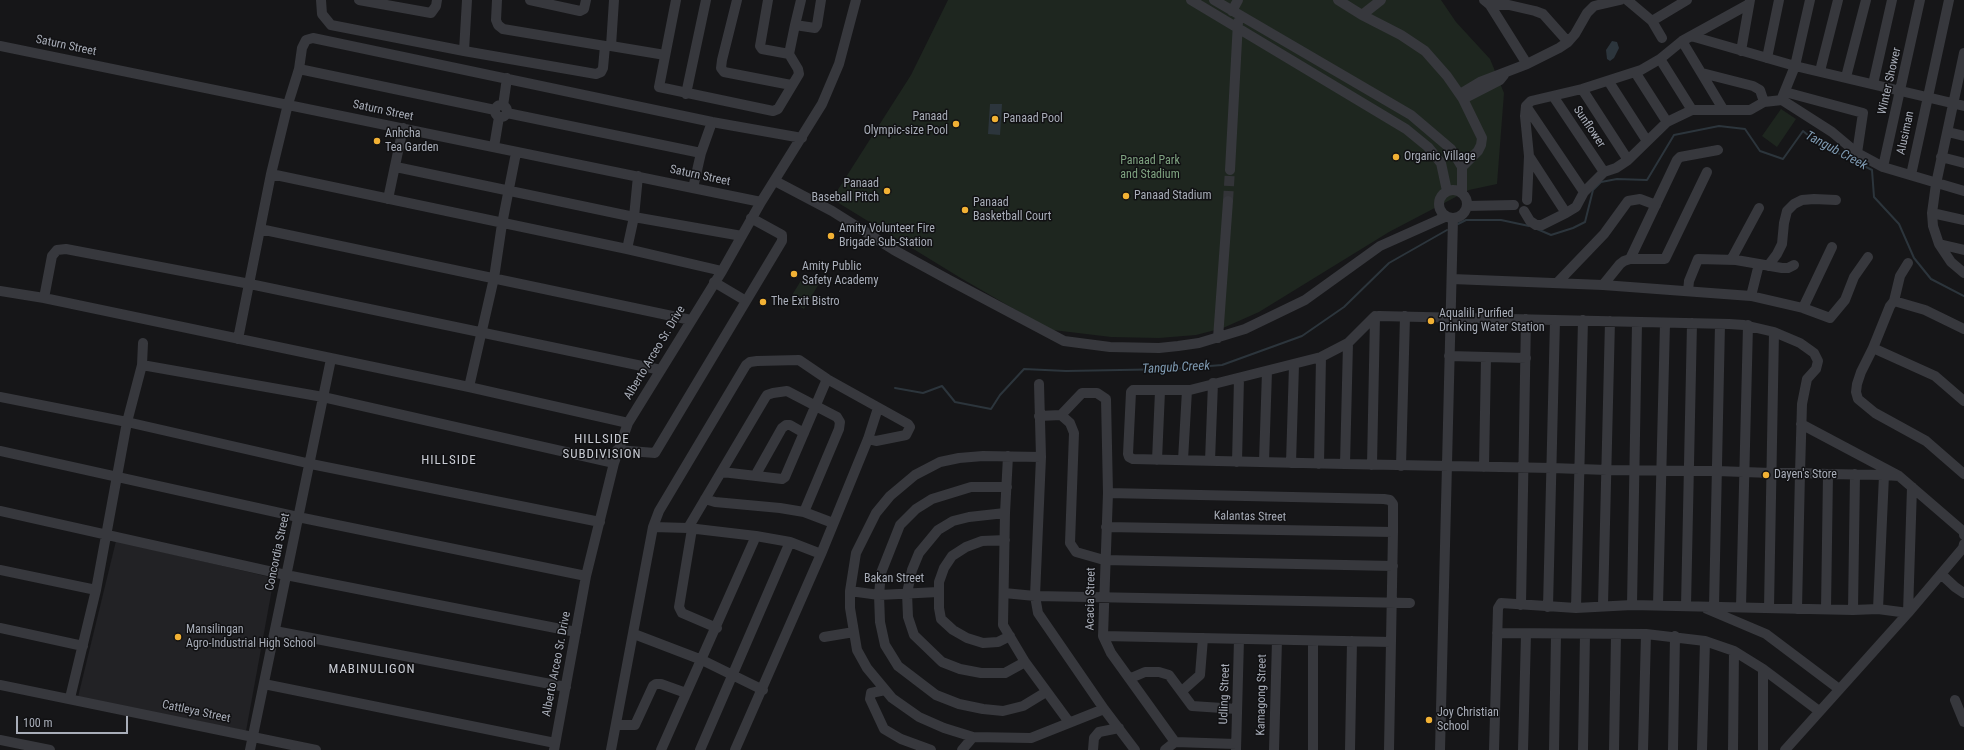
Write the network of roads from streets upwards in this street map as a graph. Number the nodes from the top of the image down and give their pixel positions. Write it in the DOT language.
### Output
graph roads {
  1 [pos="321,0"];
  2 [pos="359,0"];
  3 [pos="437,0"];
  4 [pos="467,0"];
  5 [pos="497,0"];
  6 [pos="530,0"];
  7 [pos="586,0"];
  8 [pos="614,0"];
  9 [pos="676,0"];
  10 [pos="706,0"];
  11 [pos="737,0"];
  12 [pos="768,0"];
  13 [pos="800,0"];
  14 [pos="821,0"];
  15 [pos="856,0"];
  16 [pos="1191,0"];
  17 [pos="1214,0"];
  18 [pos="1238,0"];
  19 [pos="1338,0"];
  20 [pos="1381,0"];
  21 [pos="1620,0"];
  22 [pos="1627,0"];
  23 [pos="1686,0"];
  24 [pos="1779,0"];
  25 [pos="1810,0"];
  26 [pos="1838,0"];
  27 [pos="1866,0"];
  28 [pos="1892,0"];
  29 [pos="1920,0"];
  30 [pos="1949,0"];
  31 [pos="1749,2"];
  32 [pos="1487,3"];
  33 [pos="1591,3"];
  34 [pos="1235,12"];
  35 [pos="1362,15"];
  36 [pos="1652,21"];
  37 [pos="795,25"];
  38 [pos="1237,27"];
  39 [pos="1691,36"];
  40 [pos="1662,38"];
  41 [pos="1682,41"];
  42 [pos="1568,42"];
  43 [pos="0,46"];
  44 [pos="608,46"];
  45 [pos="464,51"];
  46 [pos="1741,52"];
  47 [pos="1964,53"];
  48 [pos="789,54"];
  49 [pos="664,55"];
  50 [pos="1767,58"];
  51 [pos="1660,59"];
  52 [pos="1528,64"];
  53 [pos="1795,66"];
  54 [pos="299,69"];
  55 [pos="1820,71"];
  56 [pos="1635,72"];
  57 [pos="1702,73"];
  58 [pos="507,78"];
  59 [pos="1846,78"];
  60 [pos="1961,78"];
  61 [pos="1609,82"];
  62 [pos="1873,84"];
  63 [pos="791,85"];
  64 [pos="1582,89"];
  65 [pos="1901,92"];
  66 [pos="686,94"];
  67 [pos="1553,96"];
  68 [pos="1784,96"];
  69 [pos="1462,97"];
  70 [pos="1927,97"];
  71 [pos="1764,102"];
  72 [pos="288,104"];
  73 [pos="1959,105"];
  74 [pos="1526,106"];
  75 [pos="1723,109"];
  76 [pos="1692,110"];
  77 [pos="501,111"];
  78 [pos="712,122"];
  79 [pos="1667,122"];
  80 [pos="403,128"];
  81 [pos="1948,132"];
  82 [pos="1964,136"];
  83 [pos="802,138"];
  84 [pos="1648,140"];
  85 [pos="494,147"];
  86 [pos="1718,150"];
  87 [pos="516,153"];
  88 [pos="701,153"];
  89 [pos="1857,153"];
  90 [pos="1529,156"];
  91 [pos="1942,157"];
  92 [pos="1628,160"];
  93 [pos="1964,163"];
  94 [pos="396,167"];
  95 [pos="1462,167"];
  96 [pos="1883,167"];
  97 [pos="1230,170"];
  98 [pos="1604,172"];
  99 [pos="1707,172"];
  100 [pos="271,174"];
  101 [pos="1911,175"];
  102 [pos="638,176"];
  103 [pos="775,181"];
  104 [pos="1936,184"];
  105 [pos="693,188"];
  106 [pos="509,189"];
  107 [pos="1447,191"];
  108 [pos="1964,191"];
  109 [pos="1584,192"];
  110 [pos="1462,193"];
  111 [pos="388,199"];
  112 [pos="1527,200"];
  113 [pos="1836,200"];
  114 [pos="1228,201"];
  115 [pos="761,202"];
  116 [pos="1514,205"];
  117 [pos="1656,205"];
  118 [pos="1468,206"];
  119 [pos="1758,208"];
  120 [pos="1524,211"];
  121 [pos="1932,212"];
  122 [pos="1566,213"];
  123 [pos="634,217"];
  124 [pos="751,218"];
  125 [pos="1449,218"];
  126 [pos="1964,220"];
  127 [pos="502,224"];
  128 [pos="260,229"];
  129 [pos="742,236"];
  130 [pos="1939,244"];
  131 [pos="1832,247"];
  132 [pos="628,250"];
  133 [pos="1964,250"];
  134 [pos="1868,257"];
  135 [pos="1630,259"];
  136 [pos="1731,260"];
  137 [pos="1908,263"];
  138 [pos="1763,265"];
  139 [pos="1794,265"];
  140 [pos="722,271"];
  141 [pos="1964,273"];
  142 [pos="494,278"];
  143 [pos="1452,279"];
  144 [pos="714,282"];
  145 [pos="1557,283"];
  146 [pos="250,284"];
  147 [pos="1603,285"];
  148 [pos="0,291"];
  149 [pos="1688,292"];
  150 [pos="1751,296"];
  151 [pos="44,298"];
  152 [pos="746,301"];
  153 [pos="1894,301"];
  154 [pos="1803,308"];
  155 [pos="1376,316"];
  156 [pos="1406,316"];
  157 [pos="1450,316"];
  158 [pos="1526,319"];
  159 [pos="691,320"];
  160 [pos="1555,320"];
  161 [pos="1583,320"];
  162 [pos="1610,321"];
  163 [pos="1637,323"];
  164 [pos="1665,323"];
  165 [pos="1692,323"];
  166 [pos="1720,324"];
  167 [pos="1748,325"];
  168 [pos="1964,329"];
  169 [pos="481,332"];
  170 [pos="1774,332"];
  171 [pos="238,338"];
  172 [pos="1218,338"];
  173 [pos="143,343"];
  174 [pos="1348,343"];
  175 [pos="1872,348"];
  176 [pos="1449,356"];
  177 [pos="1321,357"];
  178 [pos="1486,358"];
  179 [pos="1526,358"];
  180 [pos="331,359"];
  181 [pos="142,365"];
  182 [pos="1294,365"];
  183 [pos="661,370"];
  184 [pos="1267,371"];
  185 [pos="1239,378"];
  186 [pos="827,379"];
  187 [pos="1213,383"];
  188 [pos="1039,384"];
  189 [pos="469,387"];
  190 [pos="1187,390"];
  191 [pos="1160,391"];
  192 [pos="323,396"];
  193 [pos="0,397"];
  194 [pos="1964,400"];
  195 [pos="817,406"];
  196 [pos="878,408"];
  197 [pos="1060,415"];
  198 [pos="1039,416"];
  199 [pos="128,422"];
  200 [pos="628,422"];
  201 [pos="1801,424"];
  202 [pos="804,433"];
  203 [pos="868,440"];
  204 [pos="617,450"];
  205 [pos="0,451"];
  206 [pos="1008,456"];
  207 [pos="1041,457"];
  208 [pos="1157,460"];
  209 [pos="1183,460"];
  210 [pos="1210,462"];
  211 [pos="1237,462"];
  212 [pos="1264,462"];
  213 [pos="614,463"];
  214 [pos="1291,463"];
  215 [pos="311,464"];
  216 [pos="1318,464"];
  217 [pos="1345,464"];
  218 [pos="1372,465"];
  219 [pos="1401,466"];
  220 [pos="1447,466"];
  221 [pos="1484,467"];
  222 [pos="1524,468"];
  223 [pos="1552,468"];
  224 [pos="1580,469"];
  225 [pos="1606,470"];
  226 [pos="1634,470"];
  227 [pos="1661,471"];
  228 [pos="1690,471"];
  229 [pos="1717,471"];
  230 [pos="722,472"];
  231 [pos="1744,472"];
  232 [pos="1771,473"];
  233 [pos="1800,473"];
  234 [pos="1828,474"];
  235 [pos="1855,474"];
  236 [pos="1964,474"];
  237 [pos="1884,475"];
  238 [pos="756,476"];
  239 [pos="1899,476"];
  240 [pos="117,478"];
  241 [pos="1007,487"];
  242 [pos="1912,487"];
  243 [pos="1108,493"];
  244 [pos="705,499"];
  245 [pos="0,511"];
  246 [pos="804,512"];
  247 [pos="1005,513"];
  248 [pos="298,517"];
  249 [pos="600,522"];
  250 [pos="833,523"];
  251 [pos="653,527"];
  252 [pos="1106,527"];
  253 [pos="690,529"];
  254 [pos="1393,532"];
  255 [pos="107,534"];
  256 [pos="1964,535"];
  257 [pos="756,536"];
  258 [pos="1005,540"];
  259 [pos="790,542"];
  260 [pos="1964,544"];
  261 [pos="821,554"];
  262 [pos="1104,560"];
  263 [pos="1392,566"];
  264 [pos="0,570"];
  265 [pos="1941,574"];
  266 [pos="286,575"];
  267 [pos="586,576"];
  268 [pos="96,590"];
  269 [pos="850,591"];
  270 [pos="938,592"];
  271 [pos="907,593"];
  272 [pos="1004,593"];
  273 [pos="1964,593"];
  274 [pos="879,595"];
  275 [pos="1035,596"];
  276 [pos="1106,597"];
  277 [pos="1391,603"];
  278 [pos="1410,603"];
  279 [pos="1521,605"];
  280 [pos="1603,605"];
  281 [pos="1632,605"];
  282 [pos="1658,605"];
  283 [pos="1686,606"];
  284 [pos="1548,607"];
  285 [pos="1703,607"];
  286 [pos="1714,607"];
  287 [pos="1741,607"];
  288 [pos="1576,608"];
  289 [pos="1769,608"];
  290 [pos="1797,609"];
  291 [pos="1826,609"];
  292 [pos="1878,609"];
  293 [pos="1853,610"];
  294 [pos="1908,614"];
  295 [pos="0,628"];
  296 [pos="717,628"];
  297 [pos="275,631"];
  298 [pos="576,632"];
  299 [pos="854,632"];
  300 [pos="1497,633"];
  301 [pos="634,634"];
  302 [pos="1526,634"];
  303 [pos="1585,634"];
  304 [pos="1646,634"];
  305 [pos="1556,635"];
  306 [pos="1616,635"];
  307 [pos="1010,636"];
  308 [pos="1103,636"];
  309 [pos="1675,636"];
  310 [pos="824,637"];
  311 [pos="1203,638"];
  312 [pos="1239,639"];
  313 [pos="1276,640"];
  314 [pos="1313,641"];
  315 [pos="1705,641"];
  316 [pos="1352,642"];
  317 [pos="1391,642"];
  318 [pos="83,646"];
  319 [pos="1734,651"];
  320 [pos="702,660"];
  321 [pos="1025,662"];
  322 [pos="1764,669"];
  323 [pos="733,676"];
  324 [pos="1131,678"];
  325 [pos="264,684"];
  326 [pos="0,685"];
  327 [pos="566,687"];
  328 [pos="1839,689"];
  329 [pos="762,690"];
  330 [pos="885,690"];
  331 [pos="1182,691"];
  332 [pos="1046,692"];
  333 [pos="686,693"];
  334 [pos="70,698"];
  335 [pos="1955,700"];
  336 [pos="1104,709"];
  337 [pos="1237,709"];
  338 [pos="1819,711"];
  339 [pos="1069,722"];
  340 [pos="1964,722"];
  341 [pos="616,725"];
  342 [pos="1119,728"];
  343 [pos="253,737"];
  344 [pos="973,737"];
  345 [pos="0,740"];
  346 [pos="1175,742"];
  347 [pos="555,747"];
  348 [pos="1236,747"];
  349 [pos="50,750"];
  350 [pos="250,750"];
  351 [pos="316,750"];
  352 [pos="611,750"];
  353 [pos="661,750"];
  354 [pos="700,750"];
  355 [pos="735,750"];
  356 [pos="930,750"];
  357 [pos="962,750"];
  358 [pos="1093,750"];
  359 [pos="1135,750"];
  360 [pos="1165,750"];
  361 [pos="1274,750"];
  362 [pos="1313,750"];
  363 [pos="1350,750"];
  364 [pos="1389,750"];
  365 [pos="1440,750"];
  366 [pos="1494,750"];
  367 [pos="1523,750"];
  368 [pos="1554,750"];
  369 [pos="1584,750"];
  370 [pos="1614,750"];
  371 [pos="1643,750"];
  372 [pos="1674,750"];
  373 [pos="1702,750"];
  374 [pos="1733,750"];
  375 [pos="1763,750"];
  376 [pos="1785,750"];
  1 -- 45 [label="street"];
  2 -- 3 [label="street"];
  4 -- 45 [label="street"];
  5 -- 44 [label="street"];
  6 -- 7 [label="street"];
  8 -- 44 [label="street"];
  9 -- 49 [label="street"];
  10 -- 66 [label="street"];
  11 -- 63 [label="street"];
  12 -- 48 [label="street"];
  13 -- 37 [label="street"];
  14 -- 37 [label="street"];
  15 -- 83 [label="street, Alberto Arceo Sr. Drive"];
  16 -- 38 [label="street"];
  17 -- 34 [label="street"];
  18 -- 34 [label="street"];
  19 -- 35 [label="street"];
  20 -- 35 [label="street"];
  21 -- 33 [label="street"];
  22 -- 36 [label="street"];
  23 -- 36 [label="street"];
  24 -- 50 [label="street"];
  25 -- 53 [label="street"];
  26 -- 55 [label="street"];
  27 -- 59 [label="street"];
  28 -- 62 [label="street"];
  29 -- 65 [label="street, Winter Shower"];
  30 -- 70 [label="street, Alusiman"];
  31 -- 39 [label="street"];
  31 -- 46 [label="street"];
  32 -- 42 [label="street"];
  32 -- 52 [label="street"];
  33 -- 42 [label="street"];
  34 -- 38 [label="street"];
  34 -- 95 [label="street"];
  35 -- 69 [label="street"];
  36 -- 40 [label="street"];
  37 -- 48 [label="street"];
  38 -- 97 [label="street"];
  38 -- 107 [label="street"];
  39 -- 41 [label="street"];
  39 -- 46 [label="street"];
  41 -- 51 [label="street"];
  41 -- 57 [label="street"];
  42 -- 52 [label="street"];
  43 -- 72 [label="street, Saturn Street"];
  44 -- 45 [label="street"];
  44 -- 49 [label="street"];
  46 -- 50 [label="street"];
  47 -- 60 [label="street"];
  48 -- 63 [label="street"];
  49 -- 66 [label="street"];
  50 -- 53 [label="street"];
  51 -- 56 [label="street"];
  51 -- 76 [label="street"];
  52 -- 69 [label="street"];
  53 -- 55 [label="street"];
  53 -- 68 [label="street"];
  54 -- 58 [label="street"];
  54 -- 72 [label="street"];
  54 -- 77 [label="street"];
  55 -- 59 [label="street"];
  56 -- 61 [label="street"];
  56 -- 79 [label="street"];
  57 -- 71 [label="street"];
  57 -- 75 [label="street"];
  58 -- 77 [label="street"];
  58 -- 78 [label="street"];
  59 -- 62 [label="street"];
  60 -- 73 [label="street"];
  61 -- 64 [label="street"];
  61 -- 84 [label="street"];
  62 -- 65 [label="street"];
  63 -- 66 [label="street"];
  64 -- 67 [label="street"];
  64 -- 92 [label="street"];
  65 -- 70 [label="street"];
  65 -- 96 [label="street, Winter Shower"];
  67 -- 74 [label="street"];
  67 -- 98 [label="street, Sunflower"];
  68 -- 71 [label="street"];
  68 -- 89 [label="street"];
  68 -- 89 [label="street"];
  69 -- 95 [label="street"];
  70 -- 73 [label="street"];
  70 -- 101 [label="street, Alusiman"];
  71 -- 75 [label="street"];
  72 -- 80 [label="street, Saturn Street"];
  72 -- 100 [label="street"];
  73 -- 81 [label="street"];
  74 -- 90 [label="street"];
  74 -- 109 [label="street"];
  75 -- 76 [label="street"];
  76 -- 79 [label="street"];
  77 -- 85 [label="street"];
  77 -- 88 [label="street"];
  78 -- 83 [label="street"];
  78 -- 88 [label="street"];
  79 -- 84 [label="street"];
  80 -- 85 [label="street, Saturn Street"];
  80 -- 94 [label="street"];
  81 -- 82 [label="street"];
  81 -- 91 [label="street"];
  83 -- 103 [label="street, Alberto Arceo Sr. Drive"];
  84 -- 92 [label="street"];
  85 -- 87 [label="street, Saturn Street"];
  86 -- 117 [label="street"];
  87 -- 102 [label="street, Saturn Street"];
  87 -- 106 [label="street"];
  88 -- 105 [label="street"];
  89 -- 96 [label="street"];
  90 -- 112 [label="street"];
  90 -- 122 [label="street"];
  91 -- 93 [label="street"];
  91 -- 104 [label="street"];
  92 -- 98 [label="street"];
  94 -- 106 [label="street"];
  94 -- 111 [label="street"];
  95 -- 110 [label="street"];
  96 -- 101 [label="street"];
  98 -- 109 [label="street"];
  99 -- 135 [label="street"];
  100 -- 111 [label="street"];
  100 -- 128 [label="street"];
  101 -- 104 [label="street"];
  102 -- 105 [label="street, Saturn Street"];
  102 -- 123 [label="street"];
  103 -- 115 [label="street, Alberto Arceo Sr. Drive"];
  103 -- 172 [label="street"];
  104 -- 108 [label="street"];
  104 -- 121 [label="street"];
  105 -- 115 [label="street, Saturn Street"];
  106 -- 123 [label="street"];
  106 -- 127 [label="street"];
  107 -- 110 [label="street"];
  107 -- 125 [label="street"];
  109 -- 122 [label="street"];
  110 -- 118 [label="street"];
  111 -- 127 [label="street"];
  112 -- 116 [label="street"];
  112 -- 120 [label="street"];
  113 -- 138 [label="street"];
  114 -- 172 [label="street"];
  115 -- 124 [label="street, Alberto Arceo Sr. Drive"];
  116 -- 118 [label="street"];
  116 -- 120 [label="street"];
  117 -- 135 [label="street"];
  117 -- 145 [label="street"];
  118 -- 125 [label="street"];
  119 -- 136 [label="street"];
  120 -- 122 [label="street"];
  121 -- 126 [label="street"];
  121 -- 130 [label="street"];
  123 -- 129 [label="street"];
  123 -- 132 [label="street"];
  124 -- 129 [label="street, Alberto Arceo Sr. Drive"];
  124 -- 152 [label="street"];
  125 -- 143 [label="street"];
  125 -- 172 [label="street"];
  127 -- 132 [label="street"];
  127 -- 142 [label="street"];
  128 -- 142 [label="street"];
  128 -- 146 [label="street"];
  129 -- 140 [label="street, Alberto Arceo Sr. Drive"];
  130 -- 133 [label="street"];
  130 -- 141 [label="street"];
  131 -- 154 [label="street"];
  132 -- 140 [label="street"];
  134 -- 154 [label="street"];
  135 -- 147 [label="street"];
  136 -- 138 [label="street"];
  136 -- 149 [label="street"];
  137 -- 153 [label="street"];
  138 -- 139 [label="street"];
  138 -- 150 [label="street"];
  140 -- 144 [label="street, Alberto Arceo Sr. Drive"];
  142 -- 159 [label="street"];
  142 -- 169 [label="street"];
  143 -- 145 [label="street"];
  143 -- 157 [label="street"];
  144 -- 152 [label="street"];
  144 -- 159 [label="street, Alberto Arceo Sr. Drive"];
  145 -- 147 [label="street"];
  146 -- 151 [label="street"];
  146 -- 169 [label="street"];
  146 -- 171 [label="street"];
  147 -- 149 [label="street"];
  148 -- 151 [label="street"];
  149 -- 150 [label="street"];
  150 -- 154 [label="street"];
  151 -- 171 [label="street"];
  152 -- 204 [label="street"];
  153 -- 168 [label="street"];
  153 -- 175 [label="street"];
  155 -- 156 [label="street"];
  155 -- 174 [label="street"];
  155 -- 218 [label="street"];
  156 -- 157 [label="street"];
  156 -- 219 [label="street"];
  157 -- 158 [label="street"];
  157 -- 176 [label="street"];
  158 -- 160 [label="street"];
  158 -- 179 [label="street"];
  159 -- 183 [label="street, Alberto Arceo Sr. Drive"];
  160 -- 161 [label="street"];
  160 -- 223 [label="street"];
  161 -- 162 [label="street"];
  161 -- 224 [label="street"];
  162 -- 163 [label="street"];
  162 -- 225 [label="street"];
  163 -- 164 [label="street"];
  163 -- 226 [label="street"];
  164 -- 165 [label="street"];
  164 -- 227 [label="street"];
  165 -- 166 [label="street"];
  165 -- 228 [label="street"];
  166 -- 167 [label="street"];
  166 -- 229 [label="street"];
  167 -- 170 [label="street"];
  167 -- 231 [label="street"];
  169 -- 183 [label="street"];
  169 -- 189 [label="street"];
  170 -- 201 [label="street"];
  170 -- 232 [label="street"];
  171 -- 180 [label="street"];
  173 -- 181 [label="street"];
  174 -- 177 [label="street"];
  174 -- 217 [label="street"];
  175 -- 194 [label="street"];
  175 -- 236 [label="street"];
  176 -- 178 [label="street"];
  176 -- 220 [label="street"];
  177 -- 182 [label="street"];
  177 -- 216 [label="street"];
  178 -- 179 [label="street"];
  178 -- 221 [label="street"];
  179 -- 222 [label="street"];
  180 -- 189 [label="street"];
  180 -- 192 [label="street, Concordia Street"];
  181 -- 192 [label="street"];
  181 -- 199 [label="street"];
  182 -- 184 [label="street"];
  182 -- 214 [label="street"];
  183 -- 200 [label="street, Alberto Arceo Sr. Drive"];
  184 -- 185 [label="street"];
  184 -- 212 [label="street"];
  185 -- 187 [label="street"];
  185 -- 211 [label="street"];
  186 -- 195 [label="street"];
  186 -- 196 [label="street"];
  186 -- 251 [label="street"];
  187 -- 190 [label="street"];
  187 -- 210 [label="street"];
  188 -- 198 [label="street"];
  189 -- 200 [label="street"];
  190 -- 191 [label="street"];
  190 -- 209 [label="street"];
  191 -- 208 [label="street"];
  191 -- 208 [label="street"];
  192 -- 213 [label="street"];
  192 -- 215 [label="street, Concordia Street"];
  193 -- 199 [label="street"];
  195 -- 202 [label="street"];
  195 -- 230 [label="street"];
  195 -- 246 [label="street"];
  196 -- 203 [label="street"];
  196 -- 203 [label="street"];
  197 -- 198 [label="street"];
  197 -- 243 [label="street, Acacia Street"];
  197 -- 262 [label="street"];
  198 -- 207 [label="street"];
  199 -- 215 [label="street"];
  199 -- 240 [label="street"];
  200 -- 204 [label="street, Alberto Arceo Sr. Drive"];
  201 -- 233 [label="street"];
  201 -- 239 [label="street"];
  202 -- 238 [label="street"];
  202 -- 238 [label="street"];
  203 -- 250 [label="street"];
  204 -- 213 [label="street, Alberto Arceo Sr. Drive"];
  205 -- 240 [label="street"];
  206 -- 207 [label="street"];
  206 -- 241 [label="street"];
  206 -- 269 [label="street"];
  207 -- 275 [label="street"];
  208 -- 209 [label="street"];
  209 -- 210 [label="street"];
  210 -- 211 [label="street"];
  211 -- 212 [label="street"];
  212 -- 214 [label="street"];
  213 -- 249 [label="street, Alberto Arceo Sr. Drive"];
  214 -- 216 [label="street"];
  215 -- 248 [label="street, Concordia Street"];
  215 -- 249 [label="street"];
  216 -- 217 [label="street"];
  217 -- 218 [label="street"];
  218 -- 219 [label="street"];
  219 -- 220 [label="street"];
  220 -- 221 [label="street"];
  220 -- 365 [label="street"];
  221 -- 222 [label="street"];
  222 -- 223 [label="street"];
  222 -- 279 [label="street"];
  223 -- 224 [label="street"];
  223 -- 284 [label="street"];
  224 -- 225 [label="street"];
  224 -- 288 [label="street"];
  225 -- 226 [label="street"];
  225 -- 280 [label="street"];
  226 -- 227 [label="street"];
  226 -- 281 [label="street"];
  227 -- 228 [label="street"];
  227 -- 282 [label="street"];
  228 -- 229 [label="street"];
  228 -- 283 [label="street"];
  229 -- 231 [label="street"];
  229 -- 286 [label="street"];
  230 -- 238 [label="street"];
  230 -- 244 [label="street"];
  231 -- 232 [label="street"];
  231 -- 287 [label="street"];
  232 -- 233 [label="street"];
  232 -- 289 [label="street"];
  233 -- 234 [label="street"];
  233 -- 290 [label="street"];
  234 -- 235 [label="street"];
  234 -- 291 [label="street"];
  235 -- 237 [label="street"];
  235 -- 293 [label="street"];
  237 -- 239 [label="street"];
  237 -- 292 [label="street"];
  239 -- 242 [label="street"];
  240 -- 248 [label="street"];
  240 -- 255 [label="street"];
  241 -- 247 [label="street"];
  241 -- 274 [label="street"];
  242 -- 256 [label="street"];
  242 -- 294 [label="street"];
  243 -- 252 [label="street, Acacia Street"];
  243 -- 254 [label="street"];
  244 -- 246 [label="street"];
  244 -- 253 [label="street"];
  245 -- 255 [label="street"];
  246 -- 250 [label="street"];
  247 -- 258 [label="street"];
  247 -- 271 [label="street"];
  248 -- 266 [label="street, Concordia Street"];
  248 -- 267 [label="street"];
  249 -- 267 [label="street, Alberto Arceo Sr. Drive"];
  250 -- 261 [label="street"];
  251 -- 253 [label="street"];
  251 -- 301 [label="street"];
  252 -- 254 [label="street, Kalantas Street"];
  252 -- 262 [label="street, Acacia Street"];
  253 -- 257 [label="street"];
  253 -- 296 [label="street"];
  254 -- 263 [label="street"];
  255 -- 266 [label="street"];
  255 -- 268 [label="street"];
  257 -- 259 [label="street"];
  257 -- 296 [label="street"];
  258 -- 270 [label="street"];
  258 -- 272 [label="street"];
  259 -- 261 [label="street"];
  259 -- 323 [label="street"];
  260 -- 265 [label="street"];
  261 -- 329 [label="street"];
  262 -- 263 [label="street"];
  262 -- 276 [label="street, Acacia Street"];
  263 -- 277 [label="street"];
  264 -- 268 [label="street"];
  265 -- 273 [label="street"];
  265 -- 294 [label="street"];
  266 -- 297 [label="street, Concordia Street"];
  266 -- 298 [label="street"];
  267 -- 298 [label="street, Alberto Arceo Sr. Drive"];
  268 -- 318 [label="street"];
  269 -- 274 [label="street, Bakan Street"];
  269 -- 299 [label="street"];
  270 -- 271 [label="street, Bakan Street"];
  270 -- 307 [label="street"];
  271 -- 274 [label="street, Bakan Street"];
  271 -- 321 [label="street"];
  272 -- 275 [label="street"];
  272 -- 307 [label="street"];
  274 -- 332 [label="street"];
  275 -- 276 [label="street"];
  275 -- 336 [label="street"];
  276 -- 277 [label="street"];
  276 -- 308 [label="street, Acacia Street"];
  277 -- 278 [label="street"];
  277 -- 317 [label="street"];
  279 -- 284 [label="street"];
  279 -- 300 [label="street"];
  280 -- 281 [label="street"];
  280 -- 288 [label="street"];
  281 -- 282 [label="street"];
  282 -- 283 [label="street"];
  283 -- 285 [label="street"];
  284 -- 288 [label="street"];
  285 -- 286 [label="street"];
  285 -- 328 [label="street"];
  286 -- 287 [label="street"];
  287 -- 289 [label="street"];
  289 -- 290 [label="street"];
  290 -- 291 [label="street"];
  291 -- 293 [label="street"];
  292 -- 293 [label="street"];
  292 -- 294 [label="street"];
  294 -- 328 [label="street"];
  295 -- 318 [label="street"];
  296 -- 320 [label="street"];
  297 -- 325 [label="street, Concordia Street"];
  297 -- 327 [label="street"];
  298 -- 327 [label="street, Alberto Arceo Sr. Drive"];
  299 -- 310 [label="street"];
  299 -- 330 [label="street"];
  300 -- 302 [label="street"];
  300 -- 366 [label="street"];
  301 -- 320 [label="street"];
  301 -- 341 [label="street"];
  302 -- 305 [label="street"];
  302 -- 367 [label="street"];
  303 -- 305 [label="street"];
  303 -- 306 [label="street"];
  303 -- 369 [label="street"];
  304 -- 306 [label="street"];
  304 -- 309 [label="street"];
  304 -- 371 [label="street"];
  305 -- 368 [label="street"];
  306 -- 370 [label="street"];
  307 -- 321 [label="street"];
  308 -- 311 [label="street"];
  308 -- 324 [label="street, Acacia Street"];
  309 -- 315 [label="street"];
  309 -- 372 [label="street"];
  311 -- 312 [label="street"];
  311 -- 331 [label="street"];
  312 -- 313 [label="street"];
  312 -- 337 [label="street, Udling Street"];
  313 -- 314 [label="street"];
  313 -- 361 [label="street, Kamagong Street"];
  314 -- 316 [label="street"];
  314 -- 362 [label="street"];
  315 -- 319 [label="street"];
  315 -- 373 [label="street"];
  316 -- 317 [label="street"];
  316 -- 363 [label="street"];
  317 -- 364 [label="street"];
  318 -- 334 [label="street"];
  319 -- 322 [label="street"];
  319 -- 374 [label="street"];
  320 -- 323 [label="street"];
  320 -- 333 [label="street"];
  321 -- 332 [label="street"];
  322 -- 338 [label="street"];
  322 -- 375 [label="street"];
  323 -- 329 [label="street"];
  323 -- 354 [label="street"];
  324 -- 331 [label="street"];
  324 -- 346 [label="street, Acacia Street"];
  325 -- 343 [label="street, Concordia Street"];
  325 -- 347 [label="street"];
  326 -- 334 [label="street, Cattleya Street"];
  327 -- 347 [label="street, Alberto Arceo Sr. Drive"];
  328 -- 338 [label="street"];
  329 -- 355 [label="street"];
  330 -- 344 [label="street"];
  330 -- 356 [label="street"];
  331 -- 337 [label="street"];
  332 -- 339 [label="street"];
  333 -- 341 [label="street"];
  333 -- 353 [label="street"];
  334 -- 343 [label="street, Cattleya Street"];
  335 -- 340 [label="street"];
  336 -- 339 [label="street"];
  336 -- 342 [label="street"];
  337 -- 348 [label="street, Udling Street"];
  338 -- 376 [label="street"];
  339 -- 344 [label="street"];
  341 -- 352 [label="street"];
  342 -- 358 [label="street"];
  342 -- 359 [label="street"];
  343 -- 350 [label="street, Concordia Street"];
  343 -- 351 [label="street, Cattleya Street"];
  344 -- 357 [label="street"];
  345 -- 349 [label="street"];
  346 -- 348 [label="street"];
  346 -- 360 [label="street"];
}
